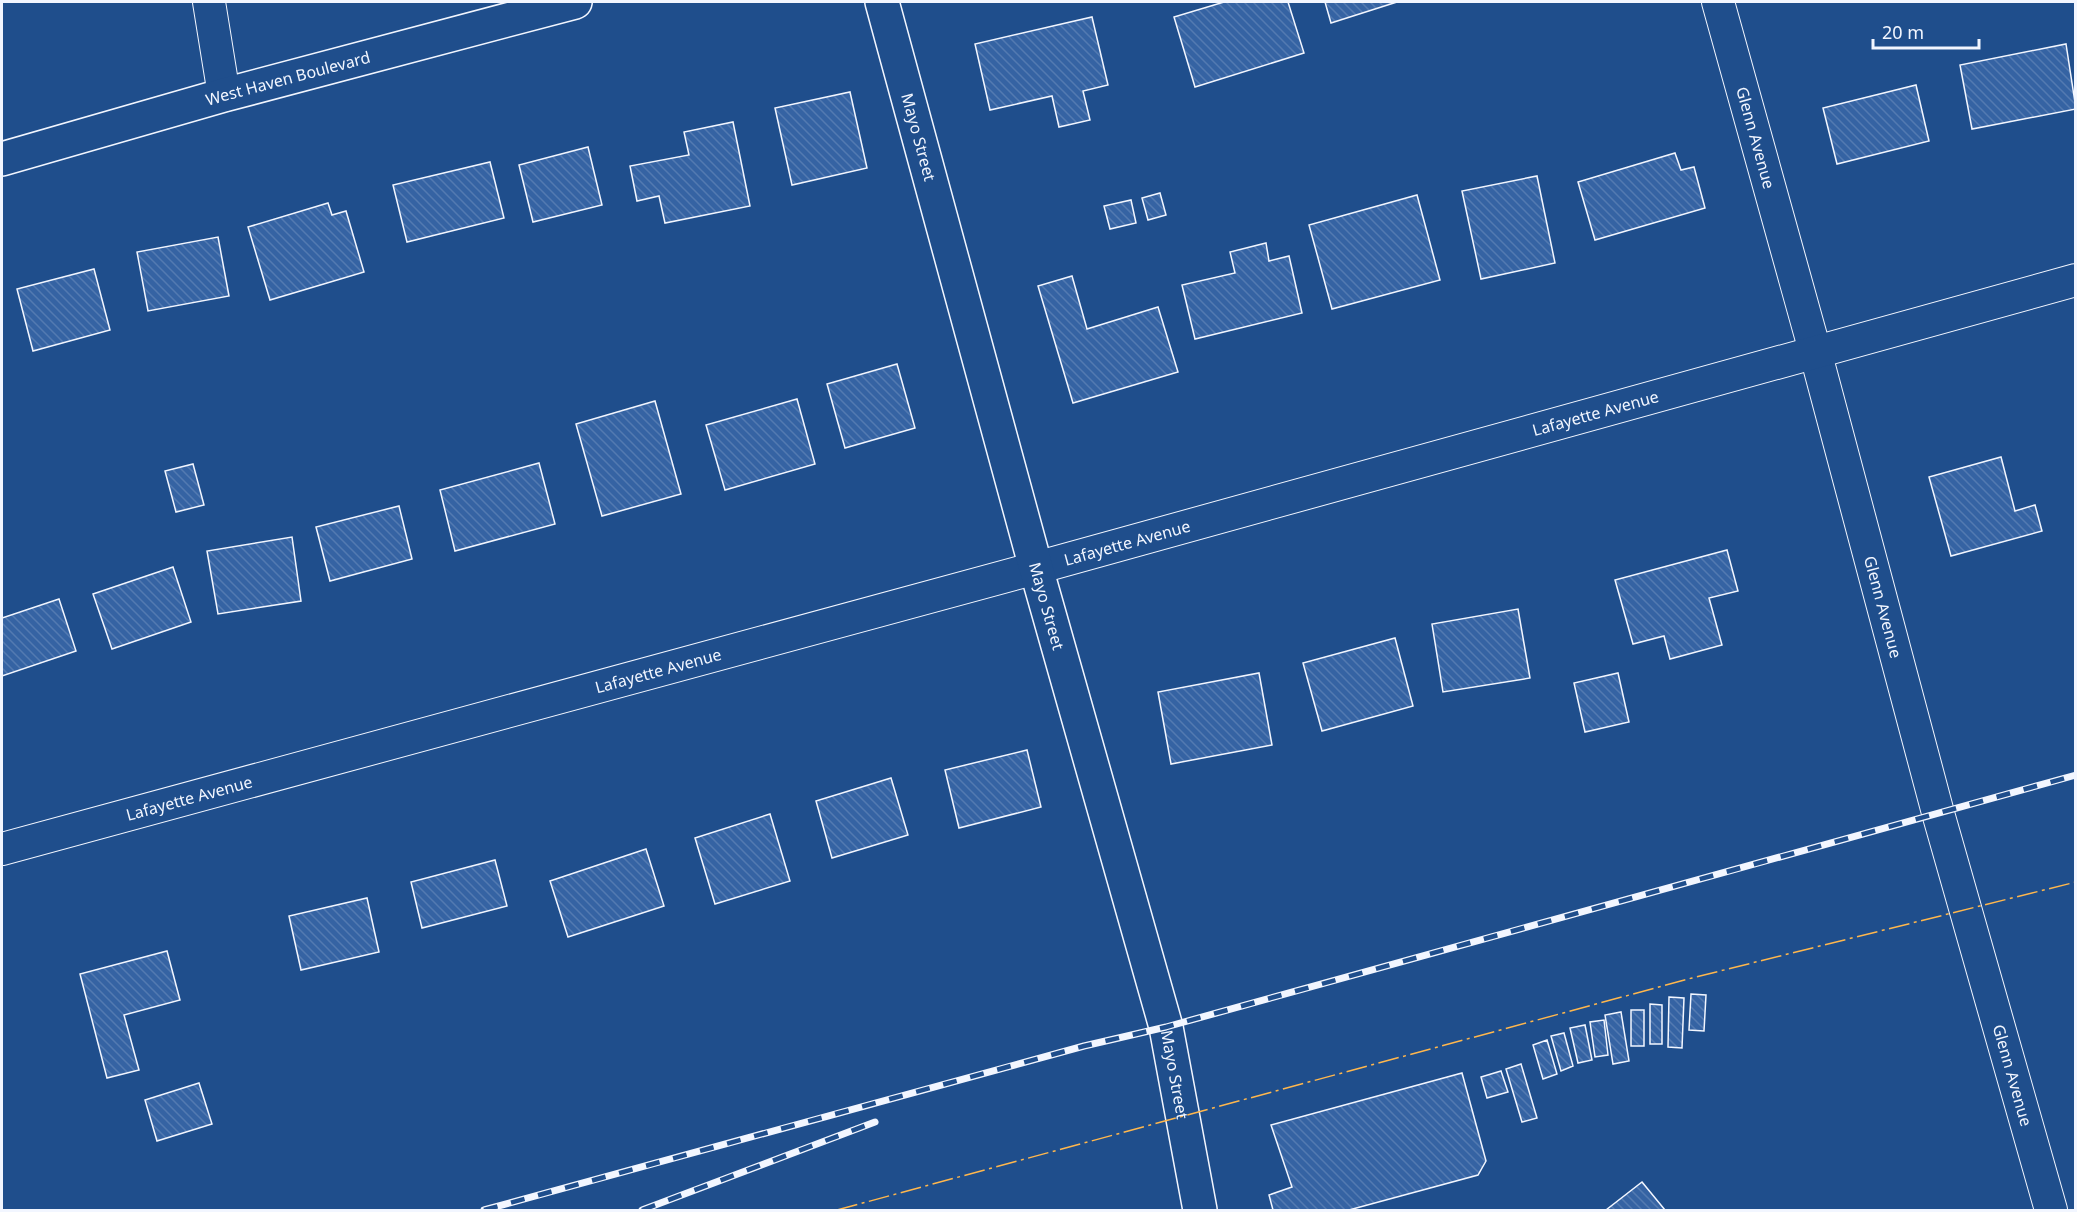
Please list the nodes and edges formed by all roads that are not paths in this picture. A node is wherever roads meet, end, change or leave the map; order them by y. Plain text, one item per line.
1 (209, 2) edge
2 (575, 2) edge
3 (882, 2) edge
4 (1718, 2) edge
5 (224, 95) junction
6 (2, 159) edge
7 (2076, 280) edge
8 (1815, 351) junction
9 (1036, 568) junction
10 (2, 849) edge
11 (1200, 1210) edge
12 (2051, 1210) edge

1 - 5 street
2 - 5 street, West Haven Boulevard
3 - 9 street, Mayo Street
4 - 8 street, Glenn Avenue
5 - 6 street, West Haven Boulevard
7 - 8 street, Lafayette Avenue
8 - 9 street, Lafayette Avenue
8 - 12 street, Glenn Avenue
9 - 10 street, Lafayette Avenue
9 - 11 street, Mayo Street

